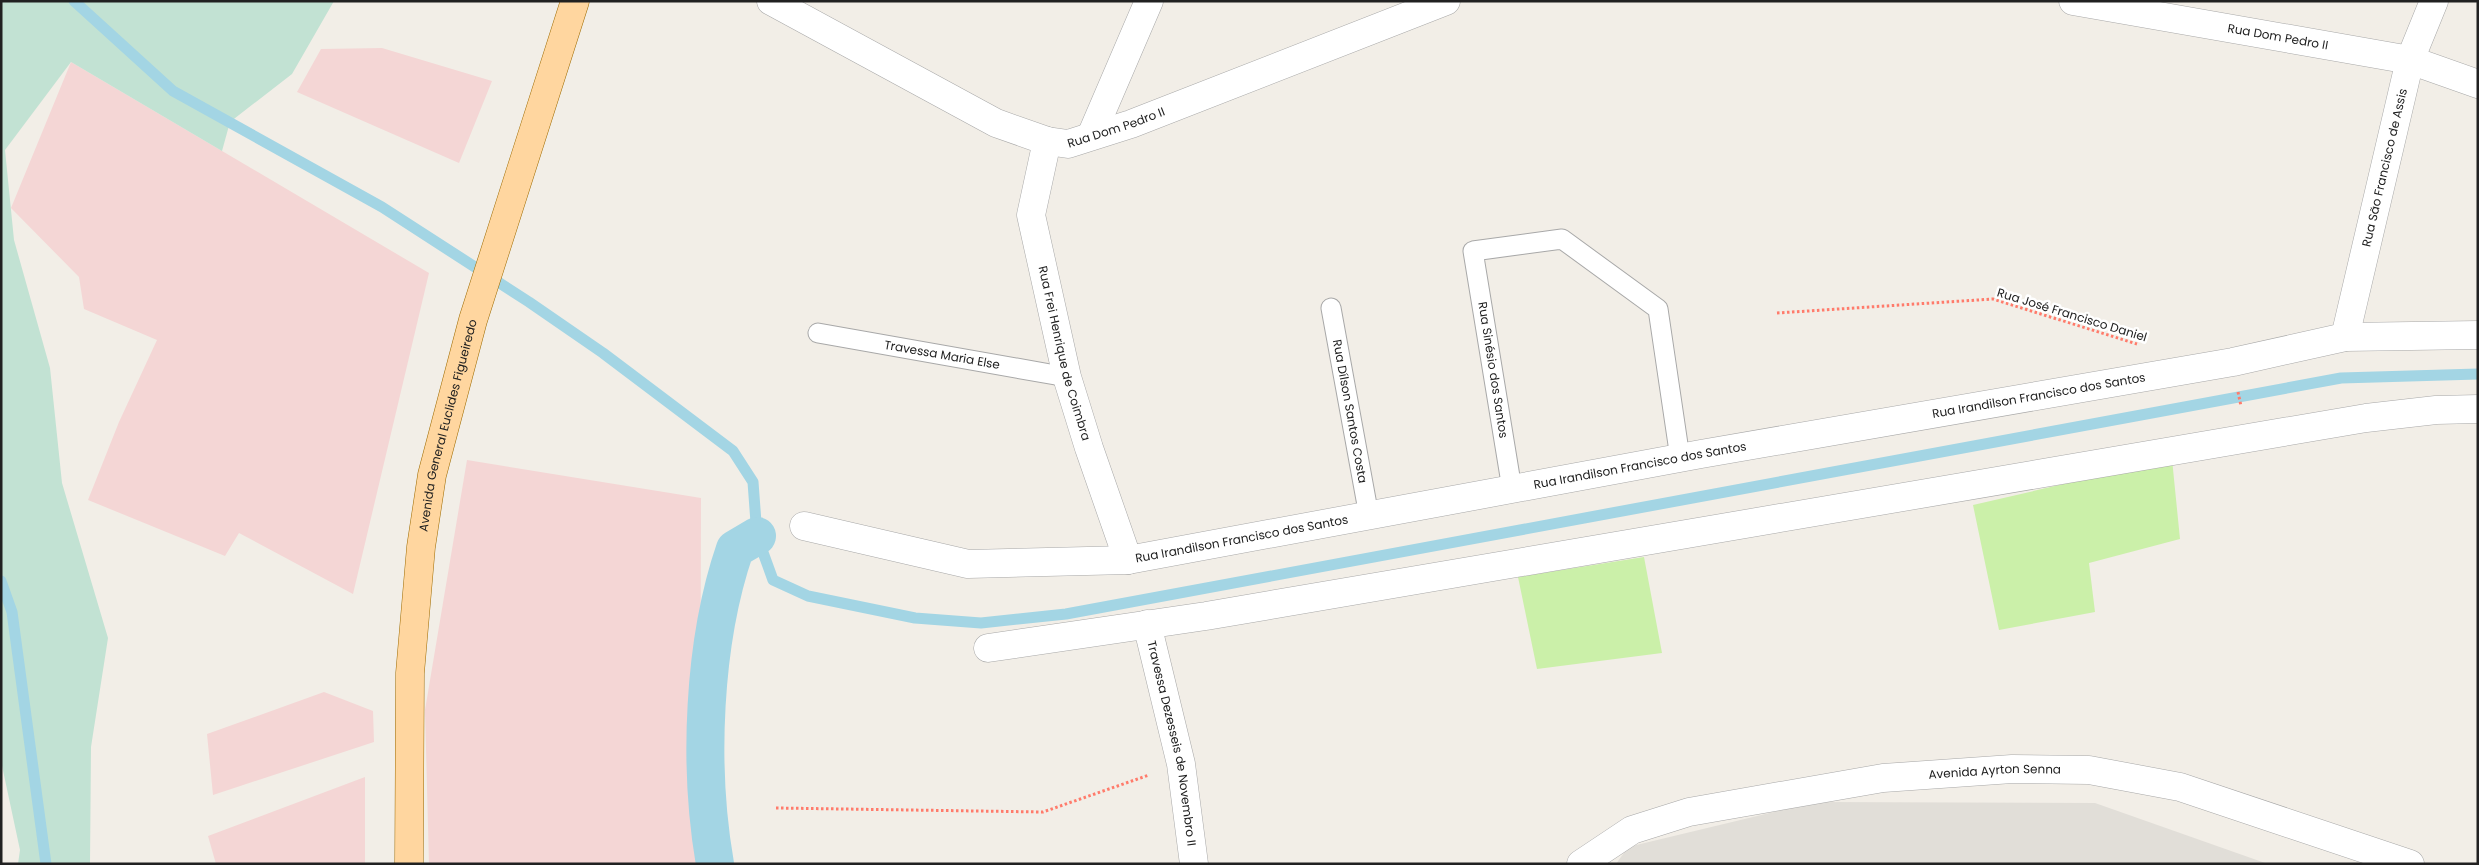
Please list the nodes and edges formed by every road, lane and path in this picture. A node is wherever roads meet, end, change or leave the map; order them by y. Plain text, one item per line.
1 (575, 1) edge
2 (771, 1) edge
3 (1149, 1) edge
4 (1446, 1) edge
5 (2073, 1) edge
6 (2434, 1) edge
7 (2410, 60) junction
8 (2478, 84) edge
9 (1091, 136) junction
10 (1048, 141) junction
11 (1331, 308) dead end
12 (1777, 312) dead end
13 (818, 333) dead end
14 (2478, 335) edge
15 (2345, 337) junction
16 (2144, 346) dead end
17 (1067, 377) junction
18 (2238, 388) dead end
19 (2478, 409) edge
20 (2242, 414) dead end
21 (1680, 458) junction
22 (1512, 489) junction
23 (1369, 516) junction
24 (804, 526) dead end
25 (1128, 560) junction
26 (1148, 624) junction
27 (988, 648) dead end
28 (1181, 764) junction
29 (776, 808) dead end
30 (409, 864) edge
31 (1194, 864) edge
32 (1581, 864) edge
33 (2410, 864) edge

1 - 30 main road, Avenida General Euclides Figueiredo
2 - 10 street, Rua Dom Pedro II
3 - 9 street
4 - 9 street, Rua Dom Pedro II
5 - 7 street, Rua Dom Pedro II
6 - 7 street, Rua São Francisco de Assis
7 - 8 street, Rua Dom Pedro II
7 - 15 street, Rua São Francisco de Assis
9 - 10 street, Rua Dom Pedro II
10 - 17 street, Rua Frei Henrique de Coimbra
11 - 23 lane, Rua Dílson Santos Costa
12 - 16 path, Rua José Francisco Daniel
13 - 17 lane, Travessa Maria Else
14 - 15 street, Rua Irandilson Francisco dos Santos
15 - 21 street, Rua Irandilson Francisco dos Santos
17 - 25 street, Rua Frei Henrique de Coimbra
18 - 20 path
19 - 26 street
21 - 22 street, Rua Irandilson Francisco dos Santos
21 - 22 lane, Rua Sinésio dos Santos
22 - 23 street, Rua Irandilson Francisco dos Santos
23 - 25 street, Rua Irandilson Francisco dos Santos
24 - 25 street, Rua Irandilson Francisco dos Santos
26 - 27 street
26 - 28 street, Travessa Dezesseis de Novembro II
28 - 29 path
28 - 31 street, Travessa Dezesseis de Novembro II
32 - 33 street, Avenida Ayrton Senna

